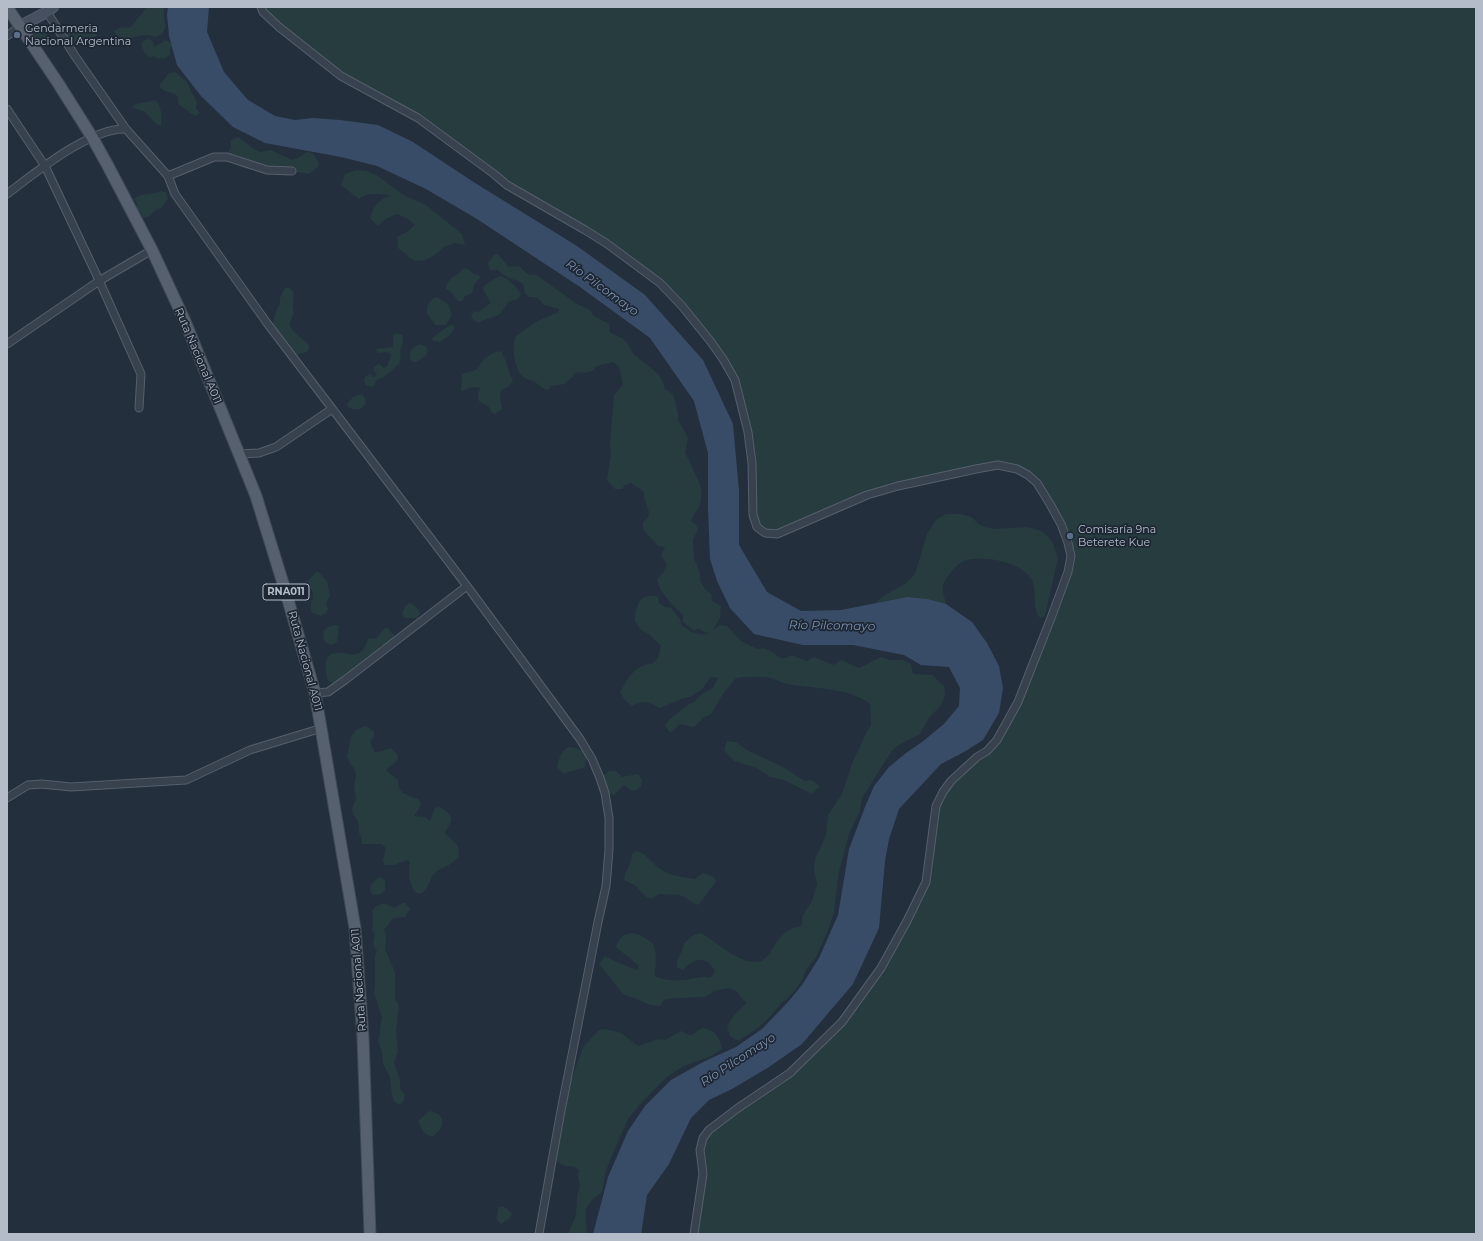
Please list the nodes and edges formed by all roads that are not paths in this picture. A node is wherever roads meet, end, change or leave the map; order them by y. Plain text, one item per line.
1 (7, 7) edge
2 (261, 7) edge
3 (50, 10) edge
4 (20, 26) junction
5 (7, 36) edge
6 (7, 109) edge
7 (126, 129) junction
8 (92, 137) junction
9 (45, 166) junction
10 (292, 171) dead end
11 (168, 176) junction
12 (7, 194) edge
13 (152, 250) junction
14 (99, 281) junction
15 (7, 344) edge
16 (139, 408) dead end
17 (332, 410) junction
18 (239, 454) junction
19 (467, 586) junction
20 (315, 693) junction
21 (322, 728) junction
22 (7, 798) edge
23 (370, 1234) edge
24 (539, 1234) edge
25 (694, 1234) edge

1 - 4 main road, Ruta Nacional A011 / RNA011
2 - 25 street
3 - 4 street
3 - 7 street
4 - 5 street
4 - 8 main road, Ruta Nacional A011 / RNA011
6 - 9 street
7 - 8 street
7 - 11 street
8 - 9 street
8 - 13 main road, Ruta Nacional A011 / RNA011
9 - 12 street
9 - 14 street
10 - 11 street
11 - 17 street
13 - 14 street
13 - 18 main road, Ruta Nacional A011 / RNA011
14 - 15 street
14 - 16 street
17 - 18 street
17 - 19 street
18 - 20 main road, Ruta Nacional A011 / RNA011
19 - 20 street
19 - 24 street
20 - 21 main road, Ruta Nacional A011 / RNA011
21 - 22 street
21 - 23 main road, Ruta Nacional A011 / RNA011

